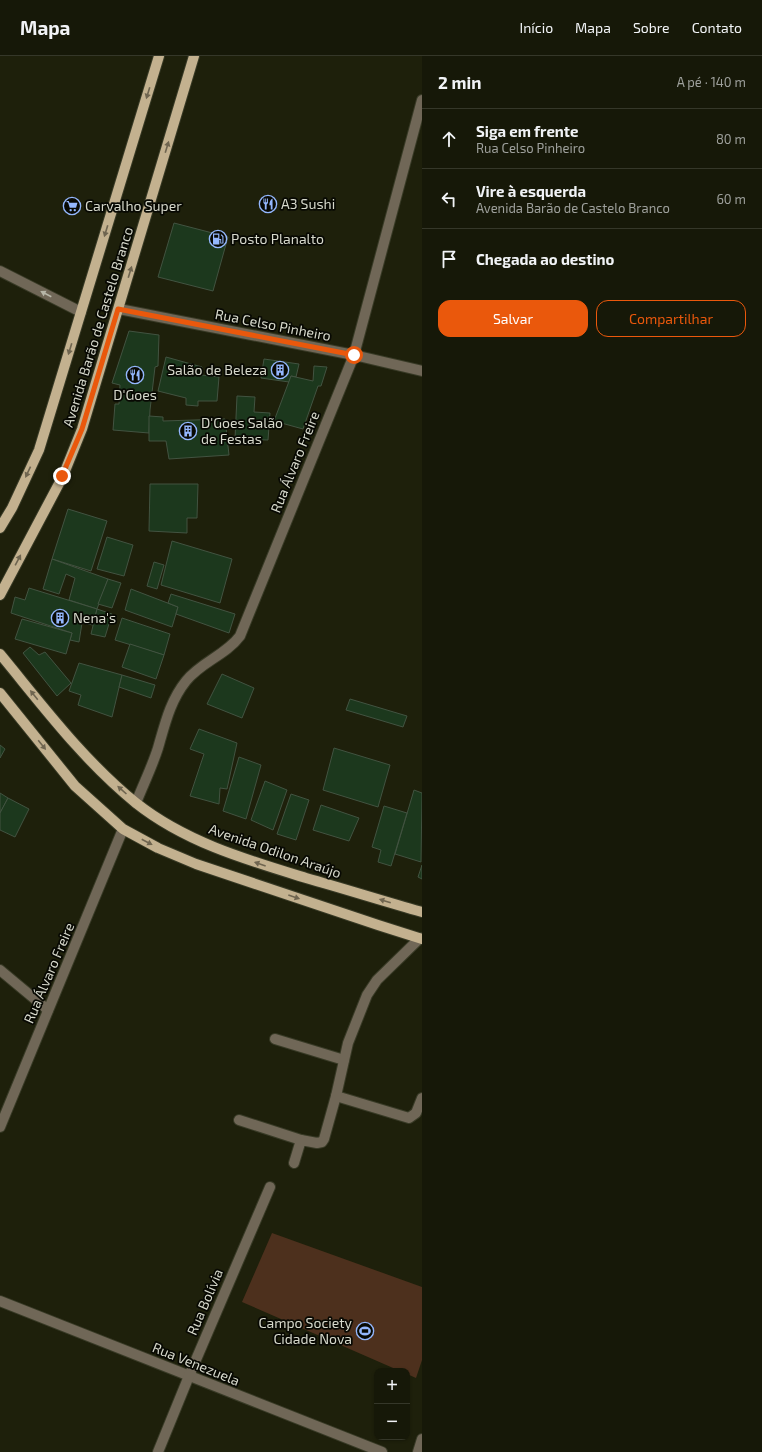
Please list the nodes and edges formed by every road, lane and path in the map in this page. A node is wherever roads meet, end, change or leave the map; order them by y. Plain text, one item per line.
1 (159, 56) edge
2 (194, 56) edge
3 (422, 100) edge
4 (0, 271) edge
5 (118, 309) junction
6 (81, 312) junction
7 (354, 355) junction
8 (422, 371) edge
9 (0, 528) edge
10 (0, 594) edge
11 (0, 654) edge
12 (0, 693) edge
13 (136, 803) junction
14 (124, 829) junction
15 (422, 912) edge
16 (421, 938) edge
17 (0, 970) edge
18 (48, 1010) junction
19 (275, 1039) dead end
20 (344, 1060) junction
21 (336, 1096) junction
22 (422, 1098) edge
23 (240, 1120) dead end
24 (0, 1127) edge
25 (301, 1140) junction
26 (294, 1163) dead end
27 (270, 1187) dead end
28 (0, 1301) edge
29 (189, 1376) junction
30 (422, 1439) edge
31 (158, 1452) edge
32 (382, 1452) edge
33 (418, 1452) edge

1 -> 6 main road, Avenida Barão de Castelo Branco
5 -> 2 main road, Avenida Barão de Castelo Branco
3 - 7 street, Rua Álvaro Freire
6 -> 4 street
5 - 7 street, Rua Celso Pinheiro
10 -> 5 main road, Avenida Barão de Castelo Branco
6 -> 9 main road, Avenida Barão de Castelo Branco
7 - 8 street, Rua Celso Pinheiro
7 - 13 street, Rua Álvaro Freire
13 -> 11 main road, Avenida Odilon Araújo
12 -> 14 main road
15 -> 13 main road, Avenida Odilon Araújo
14 -> 16 main road
14 - 18 street, Rua Álvaro Freire
16 - 20 street
17 - 18 street
18 - 24 street, Rua Álvaro Freire
19 - 20 street
20 - 21 street
21 - 22 street
21 - 25 street
23 - 25 street
25 - 26 street
27 - 29 street, Rua Bolívia
28 - 29 street, Rua Venezuela
29 - 31 street, Rua Bolívia
29 - 32 street, Rua Venezuela
30 - 33 street

